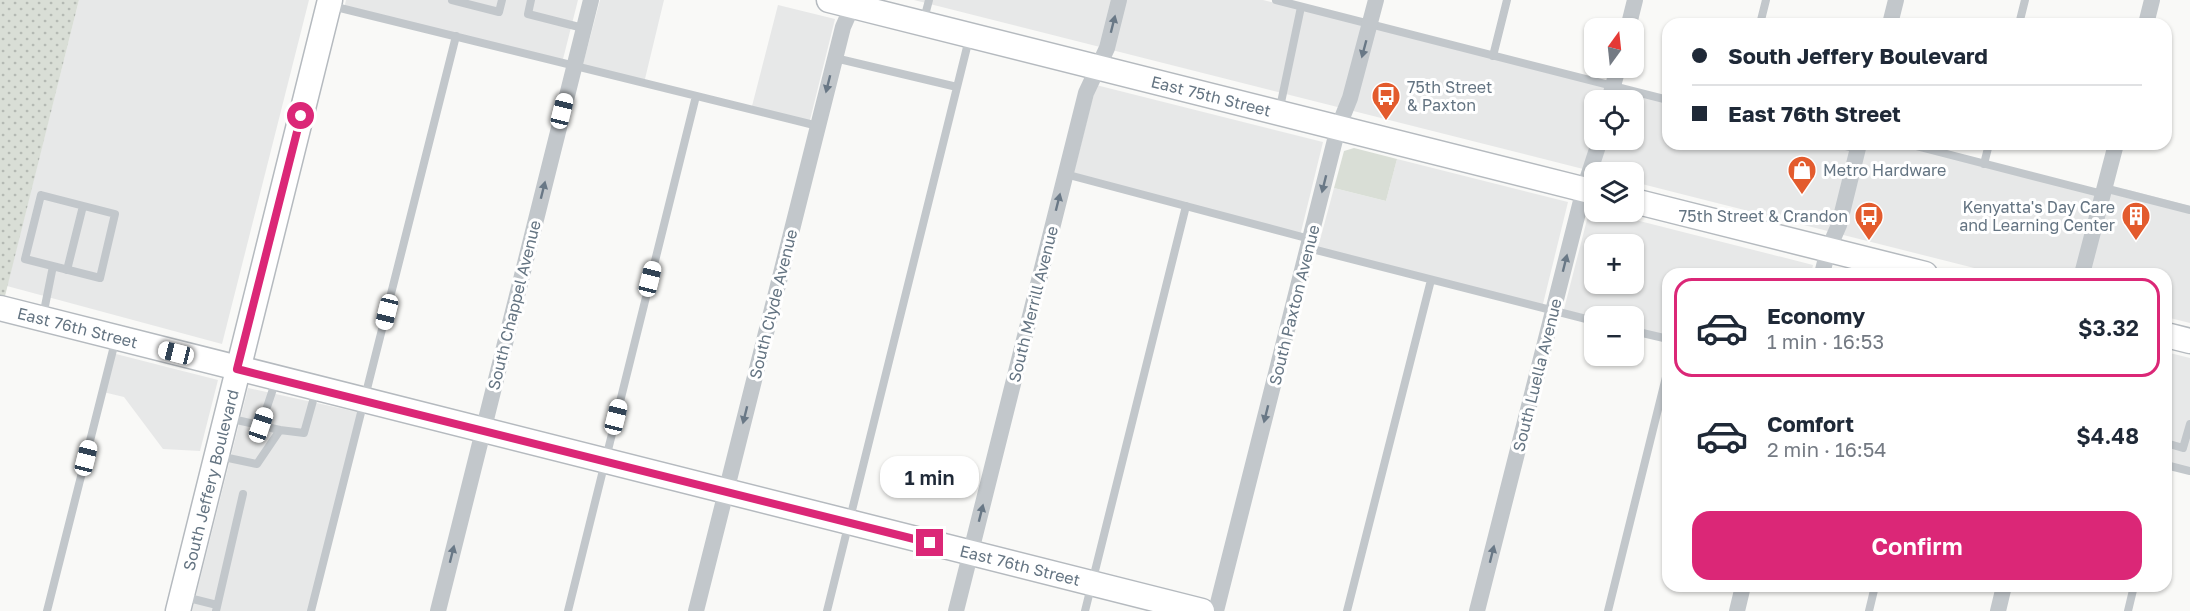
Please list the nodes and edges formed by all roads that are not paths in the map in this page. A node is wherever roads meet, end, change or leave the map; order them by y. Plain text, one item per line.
1 (452, 0) edge
2 (502, 0) edge
3 (531, 0) edge
4 (591, 0) edge
5 (829, 0) edge
6 (929, 0) edge
7 (1119, 0) edge
8 (1276, 0) edge
9 (1376, 0) edge
10 (1506, 0) edge
11 (1635, 0) edge
12 (1766, 0) edge
13 (1896, 0) edge
14 (2025, 0) edge
15 (2152, 0) edge
16 (329, 2) edge
17 (854, 3) edge
18 (1301, 7) junction
19 (1630, 18) edge
20 (1762, 18) edge
21 (1892, 18) edge
22 (2020, 18) edge
23 (2148, 18) edge
24 (923, 23) junction
25 (1370, 24) junction
26 (583, 28) junction
27 (970, 35) junction
28 (456, 36) junction
29 (1492, 56) junction
30 (835, 58) junction
31 (574, 65) junction
32 (1098, 67) junction
33 (957, 87) junction
34 (1601, 90) edge
35 (696, 96) junction
36 (1644, 97) edge
37 (1662, 99) edge
38 (1279, 112) junction
39 (818, 126) junction
40 (1338, 128) junction
41 (1858, 150) edge
42 (1931, 150) edge
43 (1988, 150) edge
44 (2114, 150) edge
45 (1984, 164) junction
46 (1065, 174) junction
47 (1584, 190) edge
48 (2104, 191) junction
49 (1644, 204) edge
50 (83, 206) junction
51 (1186, 206) junction
52 (1584, 208) edge
53 (2190, 210) edge
54 (1309, 244) junction
55 (1828, 250) junction
56 (53, 266) junction
57 (1824, 268) edge
58 (1901, 268) edge
59 (2084, 268) edge
60 (67, 270) junction
61 (1431, 280) junction
62 (0, 308) edge
63 (1553, 310) junction
64 (1584, 318) edge
65 (42, 319) junction
66 (1644, 333) edge
67 (2172, 336) edge
68 (116, 338) junction
69 (1662, 338) edge
70 (2190, 341) edge
71 (237, 369) junction
72 (277, 379) junction
73 (316, 388) junction
74 (1662, 393) edge
75 (365, 400) junction
76 (225, 418) junction
77 (2190, 424) edge
78 (261, 425) junction
79 (280, 430) junction
80 (483, 430) junction
81 (2172, 445) edge
82 (216, 455) junction
83 (605, 461) junction
84 (2172, 466) edge
85 (2190, 471) edge
86 (726, 492) junction
87 (243, 495) dead end
88 (849, 523) junction
89 (971, 553) junction
90 (1092, 583) junction
91 (1742, 592) edge
92 (1874, 592) edge
93 (2003, 592) edge
94 (2133, 592) edge
95 (180, 604) edge
96 (217, 608) edge
97 (47, 611) edge
98 (311, 611) edge
99 (438, 611) edge
100 (568, 611) edge
101 (696, 611) edge
102 (827, 611) edge
103 (956, 611) edge
104 (1085, 611) edge
105 (1202, 611) edge
106 (1216, 611) edge
107 (1347, 611) edge
108 (1477, 611) edge
109 (1608, 611) edge
110 (1737, 611) edge
111 (1869, 611) edge
112 (1998, 611) edge
113 (2128, 611) edge

1 - 2 lane
3 - 26 lane
4 - 26 street, South Chappel Avenue
5 - 17 street, East 75th Street
6 - 24 lane
32 -> 7 street, South Merrill Avenue
8 - 18 lane
9 - 25 street, South Paxton Avenue
10 - 29 lane
11 - 19 street
12 - 20 lane
13 - 21 street
14 - 22 lane
15 - 23 street
16 - 28 lane
16 - 71 street, South Jeffery Boulevard
17 - 24 street, East 75th Street
17 - 30 street, South Clyde Avenue
18 - 25 lane
18 - 38 lane
24 - 27 street, East 75th Street
25 - 29 lane
25 -> 40 street, South Paxton Avenue
26 - 31 street, South Chappel Avenue
27 - 32 street, East 75th Street
27 - 33 lane
28 - 31 lane
28 - 75 lane
29 - 34 lane
30 - 33 lane
30 -> 39 street, South Clyde Avenue
31 - 35 lane
80 -> 31 street, South Chappel Avenue
32 - 38 street, East 75th Street
32 - 46 street, South Merrill Avenue
33 - 88 lane
35 - 39 lane
35 - 83 lane
36 - 37 lane
38 - 40 street, East 75th Street
39 -> 86 street, South Clyde Avenue
40 - 47 street, East 75th Street
40 -> 54 street, South Paxton Avenue
41 - 55 street
42 - 45 lane
43 - 45 lane
44 - 48 street
45 - 48 lane
46 - 51 lane
89 -> 46 street, South Merrill Avenue
48 - 53 lane
48 - 59 street
49 - 55 street
50 - 56 lane
50 - 60 lane
50 - 60 lane
51 - 54 lane
51 - 90 lane
63 -> 52 street, South Luella Avenue
54 - 61 lane
54 -> 106 street, South Paxton Avenue
55 - 57 street
55 - 58 street
56 - 60 lane
56 - 65 lane
61 - 63 lane
61 - 107 lane
62 - 65 street, East 76th Street
63 - 64 lane
108 -> 63 street, South Luella Avenue
65 - 68 street, East 76th Street
66 - 69 lane
67 - 70 street
68 - 71 street, East 76th Street
68 - 97 lane
71 - 72 street, East 76th Street
71 - 76 street, South Jeffery Boulevard
72 - 73 street, East 76th Street
72 - 78 lane
73 - 75 street, East 76th Street
73 - 79 lane
74 - 109 lane
75 - 80 street, East 76th Street
75 - 98 lane
76 - 78 lane
76 - 82 street, South Jeffery Boulevard
77 - 81 lane
78 - 79 lane
79 - 82 lane
80 - 83 street, East 76th Street
99 -> 80 street, South Chappel Avenue
82 - 95 street, South Jeffery Boulevard
83 - 86 street, East 76th Street
83 - 100 lane
84 - 85 lane
86 - 88 street, East 76th Street
86 - 101 street, South Clyde Avenue
87 - 96 lane
88 - 89 street, East 76th Street
88 - 102 lane
89 - 90 street, East 76th Street
89 - 103 street, South Merrill Avenue
90 - 104 lane
90 - 105 street, East 76th Street
91 - 110 street
92 - 111 lane
93 - 112 street
94 - 113 lane
95 - 96 lane

